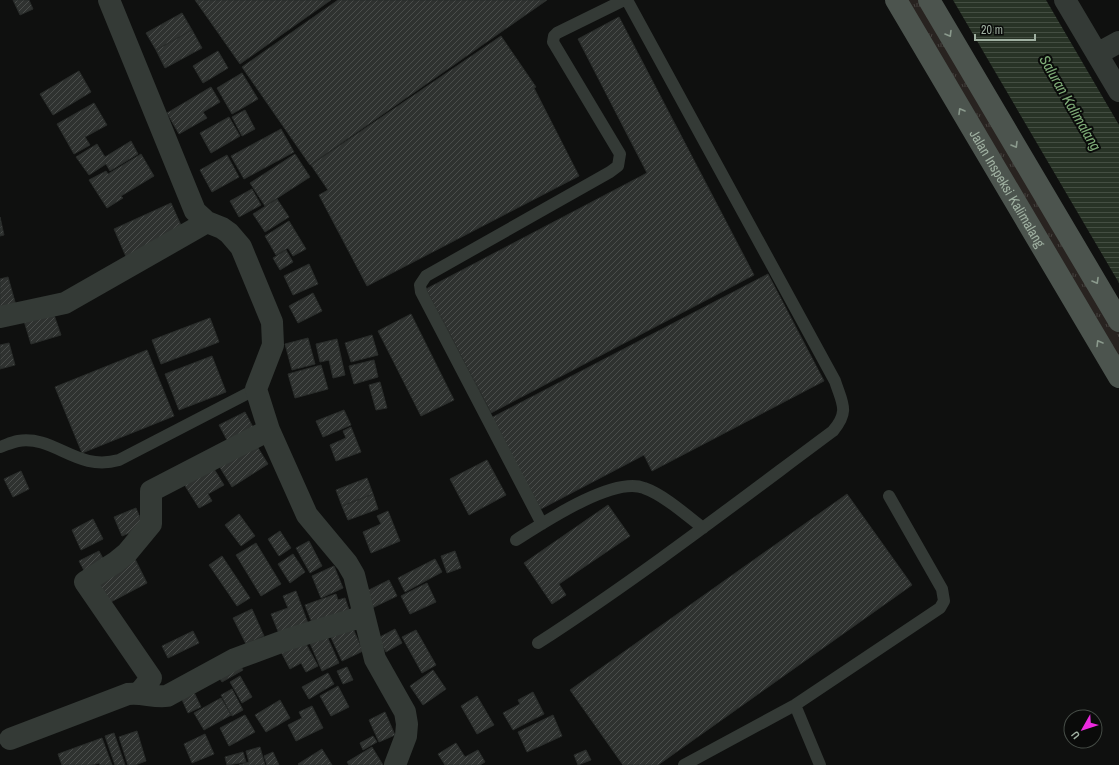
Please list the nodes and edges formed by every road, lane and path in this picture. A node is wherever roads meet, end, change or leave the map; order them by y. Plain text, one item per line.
1 (109, 0) edge
2 (626, 0) edge
3 (896, 0) edge
4 (929, 0) edge
5 (1064, 0) edge
6 (1119, 42) edge
7 (1097, 54) junction
8 (1119, 91) edge
9 (207, 222) junction
10 (1084, 262) junction
11 (1057, 273) junction
12 (0, 317) edge
13 (1119, 321) edge
14 (1119, 377) edge
15 (256, 389) junction
16 (269, 430) junction
17 (0, 447) edge
18 (889, 496) dead end
19 (542, 524) junction
20 (703, 528) junction
21 (516, 540) dead end
22 (364, 616) junction
23 (538, 643) dead end
24 (140, 692) junction
25 (795, 705) junction
26 (10, 739) dead end
27 (395, 765) edge
28 (684, 765) edge
29 (820, 765) edge

1 - 9 street
2 - 19 lane
2 - 20 lane
11 -> 3 main road, Jalan Inspeksi Kalimalang
4 -> 10 main road, Jalan Inspeksi Kalimalang
5 - 7 street
6 - 7 street
7 - 8 street
9 - 12 street
9 - 15 street
10 - 11 main road
10 -> 13 main road, Jalan Inspeksi Kalimalang
14 -> 11 main road, Jalan Inspeksi Kalimalang
15 - 16 street
15 - 17 lane
16 - 22 street
16 - 24 street
18 - 25 lane
19 - 20 lane
19 - 21 lane
20 - 23 lane
22 - 24 street
22 - 27 street
24 - 26 street
25 - 28 lane
25 - 29 lane

